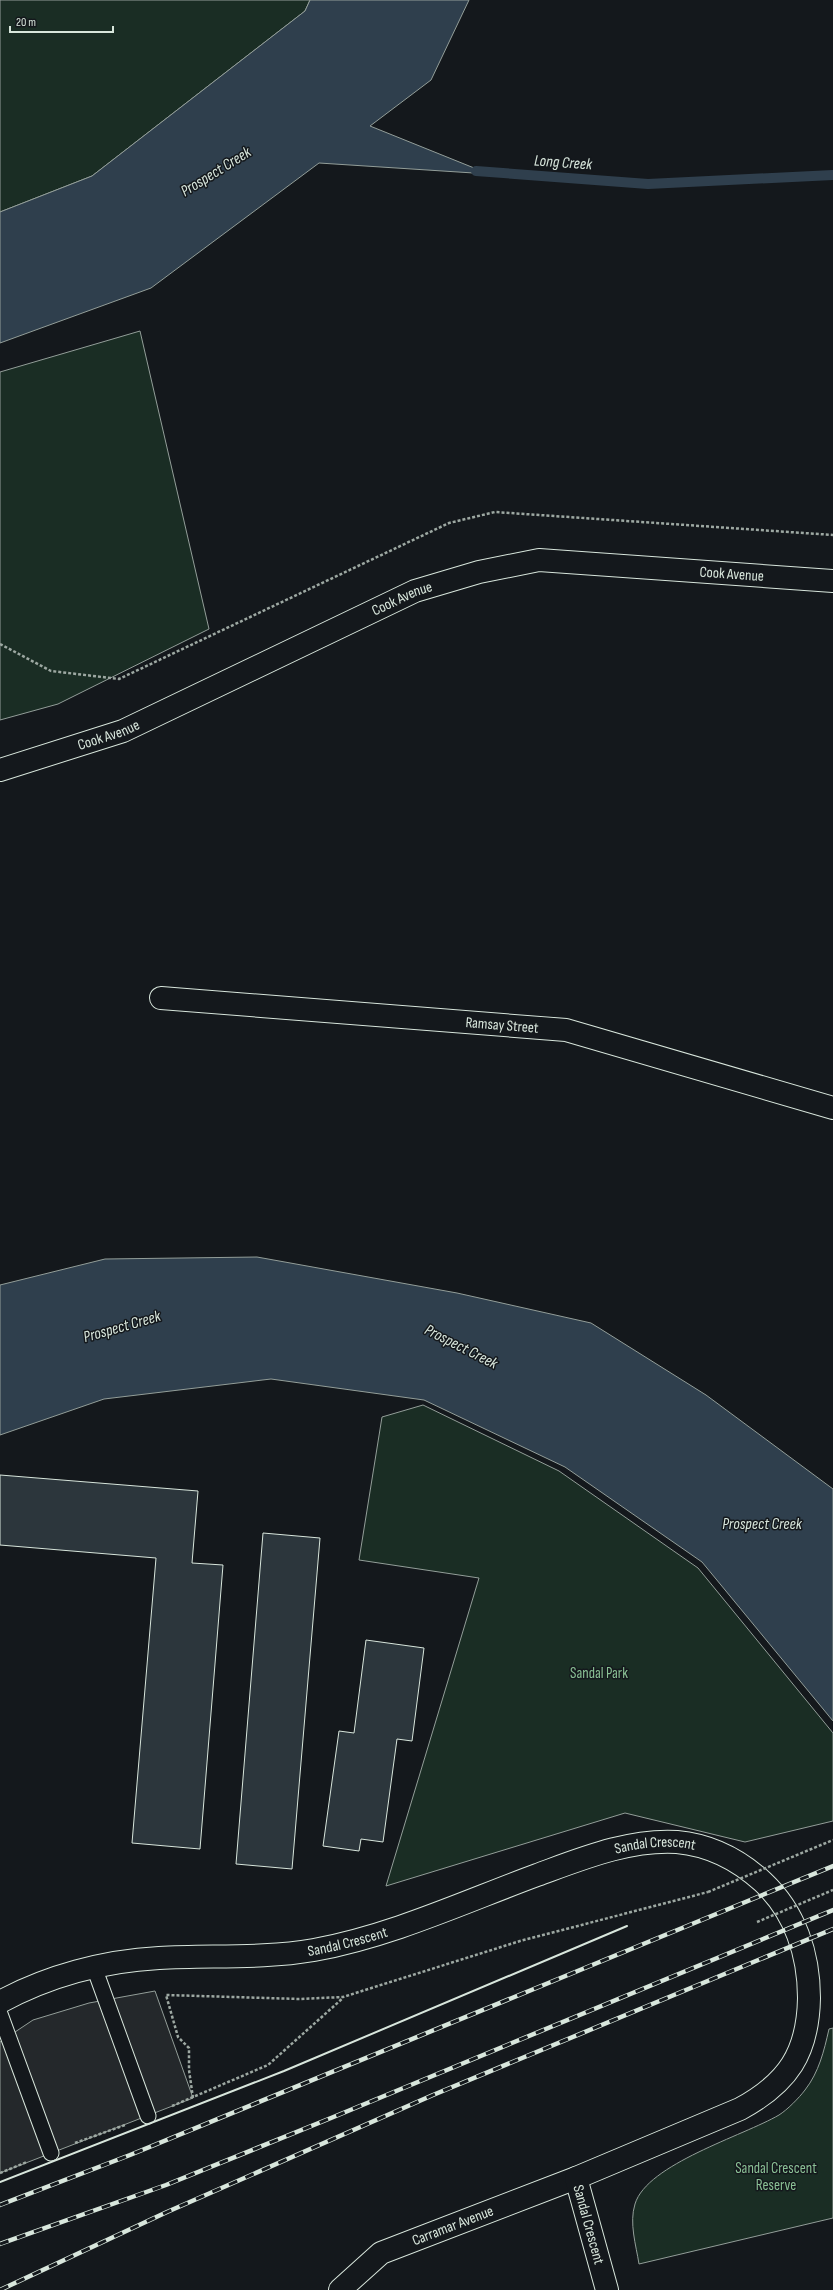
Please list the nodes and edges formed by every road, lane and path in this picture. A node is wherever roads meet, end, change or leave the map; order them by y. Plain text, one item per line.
1 (833, 581) edge
2 (0, 770) edge
3 (161, 998) dead end
4 (833, 1108) edge
5 (833, 1840) edge
6 (833, 1890) edge
7 (757, 1922) dead end
8 (94, 1967) junction
9 (343, 1997) junction
10 (0, 2002) edge
11 (0, 2014) edge
12 (193, 2098) junction
13 (148, 2116) junction
14 (51, 2152) junction
15 (0, 2173) edge
16 (576, 2178) junction
17 (340, 2290) edge
18 (607, 2290) edge

1 - 2 street, Cook Avenue
3 - 4 street, Ramsay Street
5 - 9 path, bridge
6 - 7 path, bridge
8 - 10 street, Sandal Crescent
8 - 13 lane
8 - 16 street, Sandal Crescent
9 - 12 path
9 - 12 path
11 - 14 lane
12 - 13 path
13 - 14 path
14 - 15 path
16 - 17 street, Carramar Avenue
16 - 18 street, Sandal Crescent

